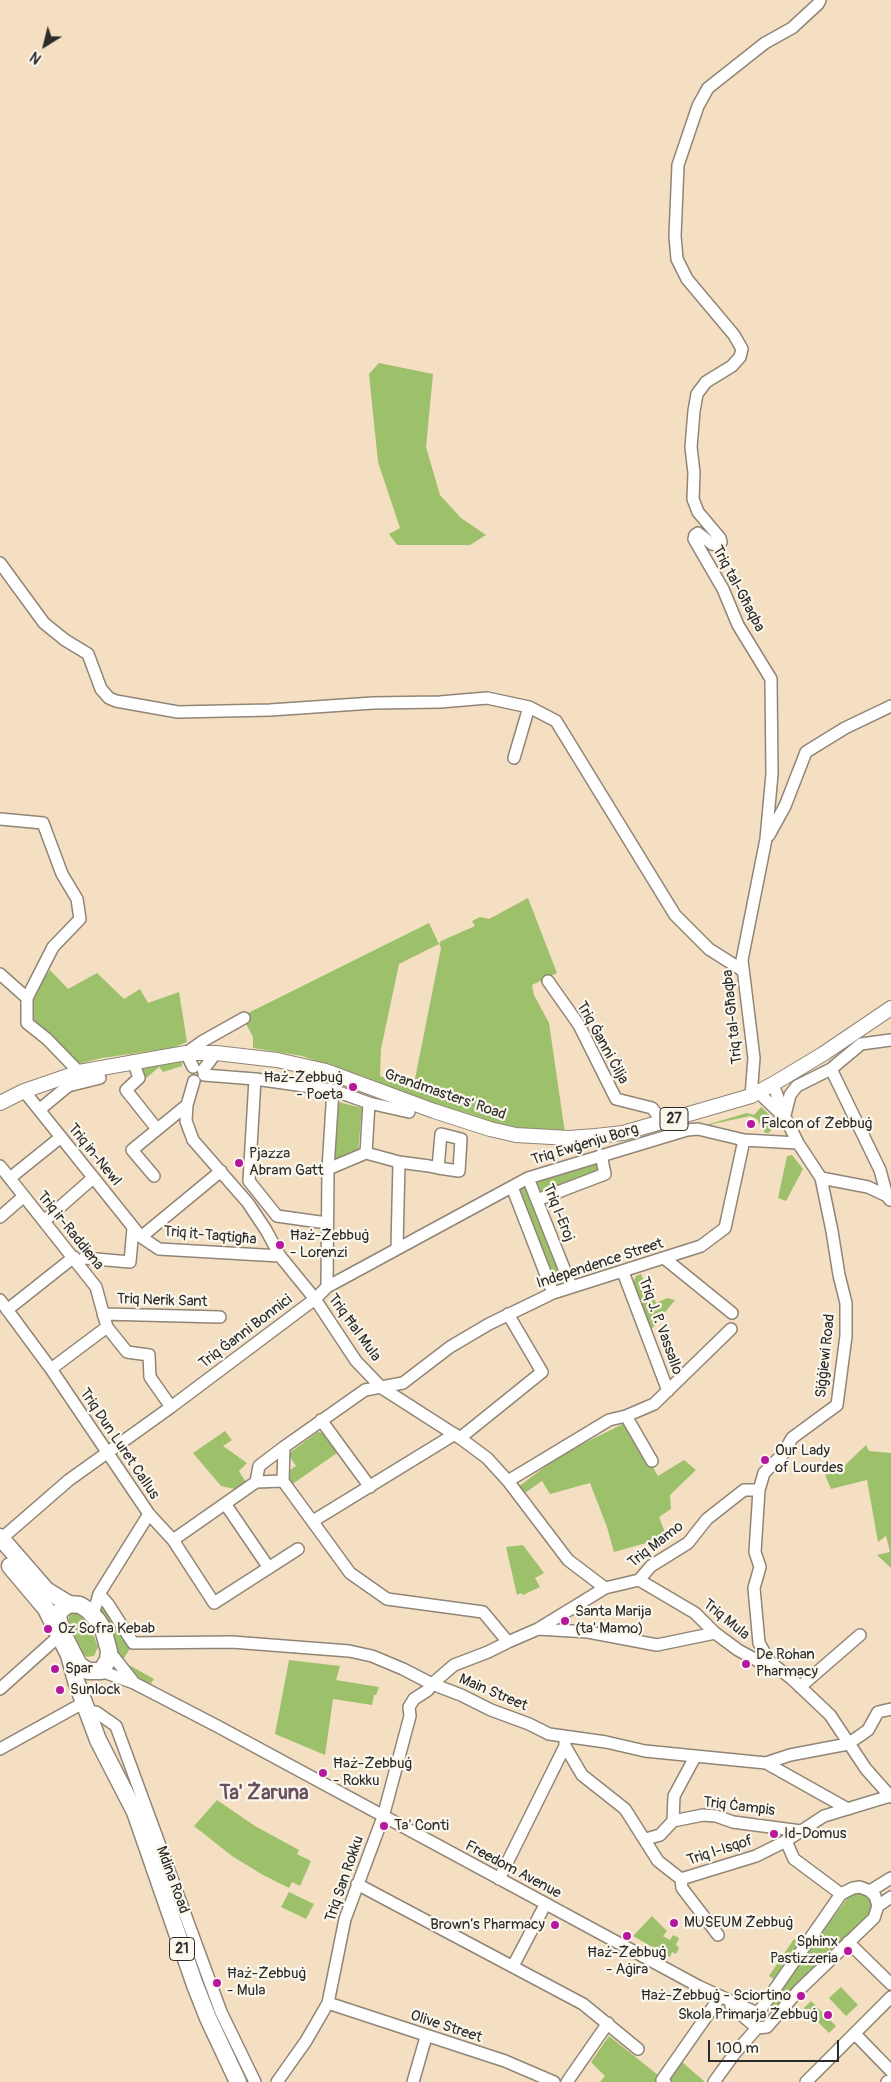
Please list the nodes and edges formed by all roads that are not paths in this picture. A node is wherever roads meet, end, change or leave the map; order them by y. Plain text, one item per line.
1 (820, 0) edge
2 (0, 562) edge
3 (891, 706) edge
4 (530, 707) junction
5 (514, 758) dead end
6 (0, 820) edge
7 (766, 839) junction
8 (742, 965) junction
9 (0, 974) edge
10 (548, 981) dead end
11 (27, 998) junction
12 (891, 1008) edge
13 (244, 1018) dead end
14 (891, 1040) edge
15 (186, 1053) junction
16 (216, 1053) junction
17 (133, 1061) junction
18 (831, 1069) junction
19 (79, 1072) junction
20 (198, 1074) junction
21 (100, 1078) dead end
22 (255, 1078) junction
23 (773, 1084) junction
24 (333, 1090) junction
25 (24, 1091) junction
26 (754, 1094) junction
27 (0, 1103) edge
28 (369, 1103) junction
29 (187, 1105) junction
30 (39, 1110) junction
31 (409, 1112) dead end
32 (785, 1117) junction
33 (663, 1122) junction
34 (157, 1129) junction
35 (61, 1137) junction
36 (744, 1140) junction
37 (798, 1143) junction
38 (366, 1153) junction
39 (600, 1155) junction
40 (399, 1162) junction
41 (0, 1166) edge
42 (434, 1167) dead end
43 (328, 1169) junction
44 (221, 1171) junction
45 (154, 1176) dead end
46 (10, 1178) junction
47 (93, 1178) junction
48 (528, 1178) junction
49 (821, 1178) junction
50 (512, 1186) junction
51 (23, 1197) junction
52 (889, 1199) edge
53 (537, 1200) junction
54 (0, 1217) edge
55 (44, 1221) junction
56 (327, 1223) junction
57 (133, 1228) junction
58 (141, 1238) junction
59 (396, 1248) junction
60 (280, 1256) junction
61 (79, 1258) junction
62 (664, 1258) junction
63 (623, 1272) junction
64 (571, 1286) junction
65 (327, 1287) junction
66 (553, 1293) junction
67 (315, 1299) junction
68 (0, 1300) edge
69 (7, 1310) junction
70 (732, 1313) dead end
71 (104, 1314) junction
72 (508, 1314) junction
73 (220, 1317) dead end
74 (107, 1326) junction
75 (731, 1329) dead end
76 (50, 1369) junction
77 (382, 1388) junction
78 (668, 1391) junction
79 (171, 1407) junction
80 (626, 1416) junction
81 (321, 1420) junction
82 (458, 1436) junction
83 (284, 1447) junction
84 (107, 1452) junction
85 (652, 1461) dead end
86 (283, 1481) junction
87 (508, 1481) junction
88 (256, 1482) junction
89 (370, 1487) junction
90 (758, 1490) junction
91 (226, 1505) junction
92 (149, 1514) junction
93 (312, 1521) junction
94 (173, 1540) junction
95 (0, 1543) edge
96 (298, 1549) dead end
97 (269, 1568) junction
98 (639, 1580) junction
99 (604, 1588) junction
100 (99, 1594) junction
101 (72, 1603) junction
102 (93, 1615) junction
103 (59, 1630) junction
104 (538, 1630) junction
105 (715, 1634) junction
106 (860, 1635) dead end
107 (508, 1642) junction
108 (109, 1651) junction
109 (770, 1662) junction
110 (91, 1669) junction
111 (134, 1683) junction
112 (432, 1684) junction
113 (800, 1687) junction
114 (0, 1689) edge
115 (90, 1708) junction
116 (891, 1709) edge
117 (565, 1742) junction
118 (848, 1744) junction
119 (0, 1749) edge
120 (695, 1757) junction
121 (766, 1763) junction
122 (891, 1796) edge
123 (848, 1809) junction
124 (383, 1817) junction
125 (673, 1821) junction
126 (800, 1831) junction
127 (646, 1839) junction
128 (786, 1841) junction
129 (891, 1878) edge
130 (681, 1879) junction
131 (499, 1880) junction
132 (357, 1884) junction
133 (870, 1891) junction
134 (841, 1894) junction
135 (891, 1897) edge
136 (546, 1905) junction
137 (878, 1906) junction
138 (718, 1935) dead end
139 (848, 1942) junction
140 (513, 1966) junction
141 (891, 1984) edge
142 (891, 1997) edge
143 (720, 1998) junction
144 (328, 2003) junction
145 (756, 2018) junction
146 (770, 2022) junction
147 (608, 2023) junction
148 (855, 2034) junction
149 (426, 2036) junction
150 (638, 2049) dead end
151 (891, 2071) edge
152 (891, 2080) edge
153 (664, 2081) edge
154 (238, 2082) edge
155 (255, 2082) edge
156 (276, 2082) edge
157 (414, 2082) edge
158 (554, 2082) edge
159 (567, 2082) edge
160 (714, 2082) edge
161 (806, 2082) edge
162 (887, 2082) edge

1 - 7 street, Triq tal-Għaqba
2 - 4 street
3 - 7 street
4 - 5 street
4 - 8 street
6 - 11 street
7 - 8 street, Triq tal-Għaqba
8 - 26 street, Triq tal-Għaqba
9 - 11 street
10 - 33 street, Triq Ġanni Ċilja
11 - 19 street
12 - 23 main road, Grandmasters' Road / 27
13 - 15 street
14 - 18 street
15 - 16 main road, Grandmasters' Road / 27
15 - 17 main road, Grandmasters' Road / 27
15 - 20 street
16 - 20 street, Triq Ħal Mula
16 - 33 main road, Grandmasters' Road / 27
17 - 19 main road, Grandmasters' Road / 27
17 - 34 street
18 - 32 street
18 - 52 street
19 - 25 main road, Grandmasters' Road / 27
20 - 22 street
20 - 29 street, Triq Ħal Mula
21 - 30 street
22 - 24 street
22 - 56 street
23 - 26 main road, Grandmasters' Road / 27
23 - 32 street, Siġġiewi Road
24 - 28 street
24 - 43 street
25 - 27 main road, Grandmasters' Road / 27
25 - 30 street, Triq in-Newl
26 - 32 street, Siġġiewi Road
26 - 33 main road, Grandmasters' Road / 27
28 - 31 street
28 - 38 street
29 - 34 street
29 - 44 street, Triq Ħal Mula
30 - 35 street, Triq in-Newl
32 - 37 street, Siġġiewi Road
34 - 45 street
35 - 46 street
35 - 47 street, Triq in-Newl
36 - 37 street, Triq Ewġenju Borg
36 - 39 street, Triq Ewġenju Borg
36 - 62 street, Independence Street
37 - 49 street, Siġġiewi Road
38 - 40 street
38 - 43 street
39 - 48 street, Triq Ewġenju Borg
39 - 53 street
40 - 42 street
40 - 59 street
41 - 46 street, Triq ir-Raddiena
43 - 56 street
44 - 58 street
44 - 60 street, Triq Ħal Mula
46 - 51 street, Triq ir-Raddiena
47 - 55 street
47 - 57 street, Triq in-Newl
48 - 50 street, Triq Ġanni Bonnici
48 - 53 street, Triq l-Eroj
49 - 52 street
49 - 90 street, Siġġiewi Road
50 - 59 street, Triq Ġanni Bonnici
50 - 66 street
51 - 54 street
51 - 55 street, Triq ir-Raddiena
53 - 64 street, Triq l-Eroj
55 - 61 street, Triq ir-Raddiena
56 - 65 street
57 - 58 street, Triq in-Newl
57 - 61 street
58 - 60 street, Triq it-Taqtigħa
59 - 65 street, Triq Ġanni Bonnici
60 - 67 street, Triq Ħal Mula
61 - 69 street
61 - 71 street, Triq ir-Raddiena
62 - 63 street, Independence Street
62 - 70 street
63 - 64 street, Independence Street
63 - 78 street, Triq J. P. Vassallo
64 - 66 street, Independence Street
65 - 67 street, Triq Ġanni Bonnici
66 - 72 street, Independence Street
67 - 77 street, Triq Ħal Mula
67 - 79 street, Triq Ġanni Bonnici
68 - 69 street, Triq Dun Luret Callus
69 - 76 street, Triq Dun Luret Callus
71 - 73 street, Triq Nerik Sant
71 - 74 street, Triq ir-Raddiena
72 - 77 street, Independence Street
72 - 82 street
74 - 76 street, Triq Nerik Sant
74 - 79 street, Triq ir-Raddiena
75 - 78 street
76 - 84 street, Triq Dun Luret Callus
77 - 81 street, Independence Street
77 - 82 street, Triq Ħal Mula
78 - 80 street
79 - 84 street, Triq Ġanni Bonnici
80 - 85 street
80 - 87 street
81 - 83 street, Independence Street
81 - 89 street
82 - 87 street, Triq Ħal Mula
82 - 89 street
83 - 86 street
83 - 88 street, Independence Street
84 - 92 street, Triq Dun Luret Callus
84 - 95 street, Triq Ġanni Bonnici
86 - 88 street
86 - 93 street
87 - 99 street, Triq Ħal Mula
88 - 91 street
89 - 93 street
90 - 98 street, Triq Mamo
90 - 109 street, Siġġiewi Road
91 - 94 street
91 - 97 street
92 - 94 street, Triq Dun Luret Callus
92 - 100 street
93 - 107 street
94 - 97 street, Triq Dun Luret Callus
95 - 101 highway
95 - 103 highway, Mdina Road
96 - 97 street
98 - 99 street, Triq Mamo
98 - 105 street, Triq Mula
99 - 104 street, Triq Mamo
100 - 101 street
100 - 102 street
100 - 112 street, Main Street
101 - 102 highway
101 - 103 highway
102 - 108 highway
103 - 110 highway, Mdina Road
103 - 114 street
103 - 115 highway, Mdina Road
104 - 105 street, Triq Mamo
104 - 107 street, Triq Mamo
105 - 109 street, Triq Mula
106 - 113 street
107 - 112 street, Triq Mamo
108 - 110 highway, Mdina Road
108 - 111 street, Freedom Avenue
109 - 113 street
110 - 111 street, Freedom Avenue
110 - 115 highway, Mdina Road / 21
111 - 124 street, Freedom Avenue
112 - 117 street, Main Street
112 - 124 street, Triq San Rokku
113 - 118 street
115 - 119 street
115 - 154 highway, Mdina Road / 21
115 - 155 street, Mdina Road
116 - 118 street
117 - 120 street, Main Street
117 - 127 street
117 - 131 street
118 - 121 street
118 - 122 street
120 - 121 street, Main Street
120 - 125 street
121 - 123 street, Main Street
122 - 123 street
123 - 126 street, Triq l-Isqof
124 - 131 street, Freedom Avenue
124 - 132 street, Triq San Rokku
125 - 126 street, Triq Ċampis
125 - 127 street, Triq Ċampis
126 - 128 street, Triq l-Isqof
127 - 130 street
128 - 130 street, Triq l-Isqof
128 - 134 street
129 - 133 street
130 - 138 street
131 - 136 street, Freedom Avenue
132 - 140 street
132 - 144 street, Triq San Rokku
133 - 134 street
133 - 137 street
134 - 145 street
135 - 137 street
136 - 140 street
136 - 143 street, Freedom Avenue
137 - 139 street
139 - 141 street
139 - 146 street
140 - 147 street
142 - 148 street
143 - 145 street, Freedom Avenue
143 - 153 street
144 - 149 street, Olive Street
144 - 156 street, Triq San Rokku
145 - 146 street
145 - 146 street
145 - 160 street
147 - 150 street
147 - 159 street
148 - 151 street
148 - 161 street
149 - 157 street
149 - 158 street, Olive Street
152 - 162 street

